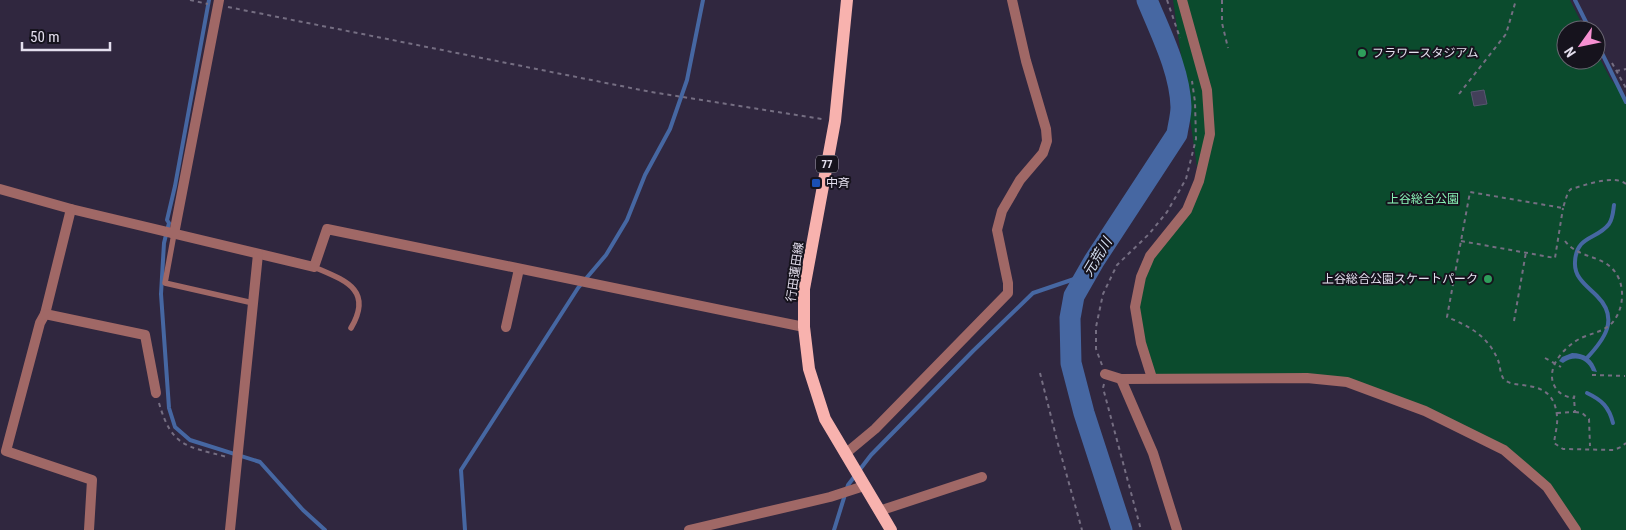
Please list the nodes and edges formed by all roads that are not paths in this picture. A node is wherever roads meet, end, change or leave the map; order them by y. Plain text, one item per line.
1 (847, 0) edge
2 (1012, 0) edge
3 (1182, 0) edge
4 (218, 3) edge
5 (0, 189) edge
6 (71, 209) junction
7 (173, 234) junction
8 (258, 254) junction
9 (314, 267) junction
10 (519, 269) junction
11 (253, 303) junction
12 (45, 314) junction
13 (506, 327) dead end
14 (804, 327) junction
15 (351, 328) dead end
16 (1105, 374) road end
17 (1152, 378) junction
18 (1121, 379) junction
19 (156, 393) road end
20 (3, 451) edge
21 (845, 454) junction
22 (982, 477) dead end
23 (864, 486) junction
24 (879, 511) junction
25 (89, 530) edge
26 (230, 530) edge
27 (689, 530) edge
28 (891, 530) edge
29 (1177, 530) edge
30 (1576, 530) edge

1 - 14 main road, 行田蓮田線 / 77
2 - 21 street
3 - 17 street
4 - 7 street
5 - 6 street
6 - 7 street
6 - 12 street
7 - 8 street
7 - 11 lane
8 - 9 street
8 - 11 street
9 - 10 street
9 - 15 lane
10 - 13 street
10 - 14 street
11 - 26 street
12 - 19 street
12 - 20 street
14 - 21 main road, 行田蓮田線 / 77
16 - 18 street
17 - 18 street
17 - 30 street
18 - 29 street
20 - 25 street
21 - 23 main road, 行田蓮田線 / 77
22 - 24 street
23 - 24 main road, 行田蓮田線 / 77
23 - 27 street
24 - 28 main road, 行田蓮田線 / 77

